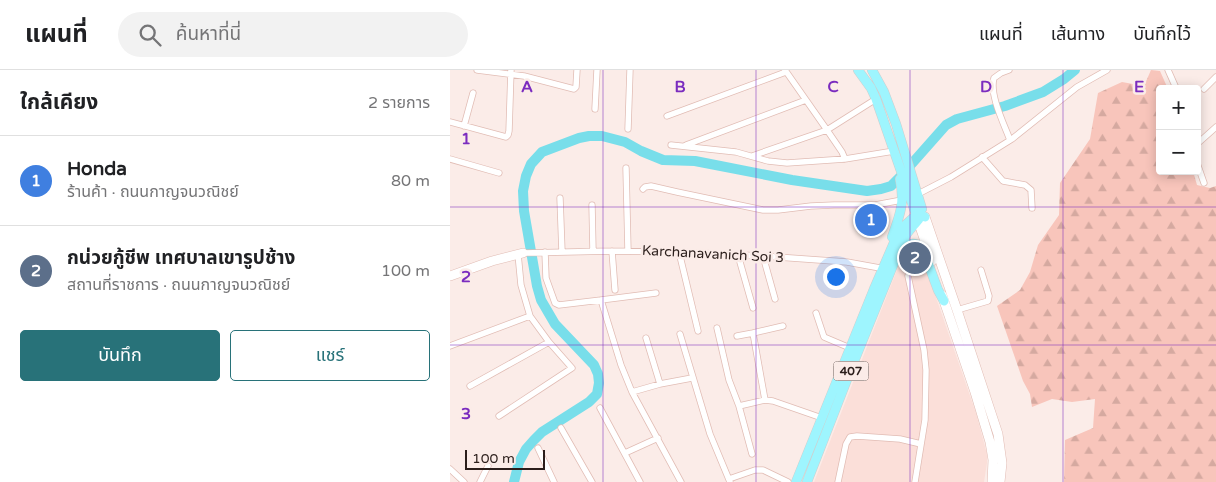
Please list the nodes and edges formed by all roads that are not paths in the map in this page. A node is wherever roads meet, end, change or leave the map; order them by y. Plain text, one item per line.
1 (477, 70) edge
2 (577, 70) edge
3 (596, 70) edge
4 (630, 70) edge
5 (858, 70) edge
6 (872, 70) edge
7 (1008, 70) edge
8 (1107, 70) edge
9 (1168, 70) edge
10 (785, 71) edge
11 (511, 72) edge
12 (1216, 77) edge
13 (1175, 85) edge
14 (1204, 89) dead end
15 (473, 93) dead end
16 (876, 99) junction
17 (806, 100) junction
18 (595, 109) dead end
19 (666, 116) dead end
20 (450, 122) edge
21 (464, 126) junction
22 (1216, 128) edge
23 (628, 130) dead end
24 (827, 130) junction
25 (1010, 140) junction
26 (1201, 141) edge
27 (671, 145) dead end
28 (684, 146) junction
29 (894, 152) junction
30 (752, 156) junction
31 (982, 157) junction
32 (450, 159) edge
33 (845, 159) junction
34 (626, 168) dead end
35 (498, 173) dead end
36 (1201, 174) edge
37 (1204, 183) dead end
38 (643, 189) dead end
39 (911, 190) junction
40 (560, 198) dead end
41 (902, 200) junction
42 (592, 205) dead end
43 (1032, 208) dead end
44 (920, 217) junction
45 (593, 251) junction
46 (612, 251) junction
47 (628, 251) junction
48 (545, 252) junction
49 (562, 252) junction
50 (679, 252) junction
51 (520, 254) junction
52 (738, 255) junction
53 (764, 256) junction
54 (896, 260) junction
55 (880, 268) junction
56 (981, 270) dead end
57 (450, 276) edge
58 (908, 276) dead end
59 (874, 289) junction
60 (615, 290) dead end
61 (656, 293) dead end
62 (775, 299) dead end
63 (601, 300) junction
64 (944, 301) junction
65 (753, 308) dead end
66 (957, 310) junction
67 (816, 313) dead end
68 (530, 316) junction
69 (783, 326) dead end
70 (717, 328) dead end
71 (698, 331) dead end
72 (754, 333) junction
73 (680, 334) dead end
74 (737, 336) dead end
75 (646, 338) dead end
76 (549, 342) junction
77 (450, 346) edge
78 (850, 348) junction
79 (692, 378) junction
80 (660, 384) junction
81 (470, 386) dead end
82 (632, 392) junction
83 (765, 400) junction
84 (738, 406) junction
85 (600, 408) dead end
86 (499, 416) dead end
87 (822, 418) junction
88 (561, 428) dead end
89 (658, 438) junction
90 (921, 444) junction
91 (538, 448) dead end
92 (624, 453) junction
93 (752, 454) dead end
94 (488, 466) dead end
95 (450, 469) edge
96 (729, 481) edge
97 (464, 482) edge
98 (480, 482) edge
99 (554, 482) edge
100 (592, 482) edge
101 (640, 482) edge
102 (682, 482) edge
103 (788, 482) edge
104 (796, 482) edge
105 (807, 482) edge
106 (838, 482) edge
107 (915, 482) edge
108 (992, 482) edge
109 (1000, 482) edge

1 - 11 street
2 - 11 street
3 - 18 street
4 - 23 street
5 - 16 main road
6 - 39 main road
7 - 25 street
8 - 25 street
9 - 13 street
10 - 17 street
10 - 19 street
11 - 21 street
12 - 14 street
15 - 21 street
16 - 24 street
16 - 29 main road
17 - 24 street
17 - 28 street
20 - 21 street
22 - 26 street
24 - 30 street
24 - 33 street
25 - 31 street
27 - 28 street
28 - 30 street
29 - 33 street
29 - 39 main road
30 - 33 street
31 - 39 street
31 - 43 street
32 - 35 street
34 - 47 street
36 - 37 street
38 - 41 street
39 - 41 main road
39 - 44 main road
39 - 44 main road
40 - 49 street
41 - 55 main road
42 - 45 street
44 - 54 main road, 407
44 - 59 main road, 407
44 - 64 main road
44 - 66 main road
45 - 46 street, Karchanavanich Soi 3
45 - 49 street, Karchanavanich Soi 3
46 - 47 street, Karchanavanich Soi 3
46 - 60 street
47 - 50 street, Karchanavanich Soi 3
48 - 49 street, Karchanavanich Soi 3
48 - 51 street, Karchanavanich Soi 3
48 - 63 street
50 - 52 street, Karchanavanich Soi 3
50 - 71 street
51 - 57 main road
51 - 68 street
52 - 53 street, Karchanavanich Soi 3
52 - 65 street
53 - 55 street, Karchanavanich Soi 3
53 - 62 street
54 - 64 main road
54 - 105 main road, 407
55 - 59 main road
56 - 66 street
58 - 90 street
59 - 78 main road, 407
61 - 63 street
63 - 82 street
64 - 108 main road
66 - 109 main road
67 - 78 street
68 - 76 street
68 - 77 street
69 - 72 street
70 - 84 street
72 - 74 street
72 - 83 street
73 - 79 street
75 - 80 street
76 - 81 street
76 - 86 street
78 - 87 main road, 407
79 - 80 street
79 - 96 street
80 - 82 street
82 - 89 street
83 - 84 street
83 - 87 street
84 - 93 street
85 - 92 street
87 - 104 main road, 407
88 - 100 street
89 - 92 street
89 - 102 street
90 - 106 street
90 - 107 street
91 - 99 street
92 - 101 street
94 - 98 street
95 - 97 street
96 - 103 street

